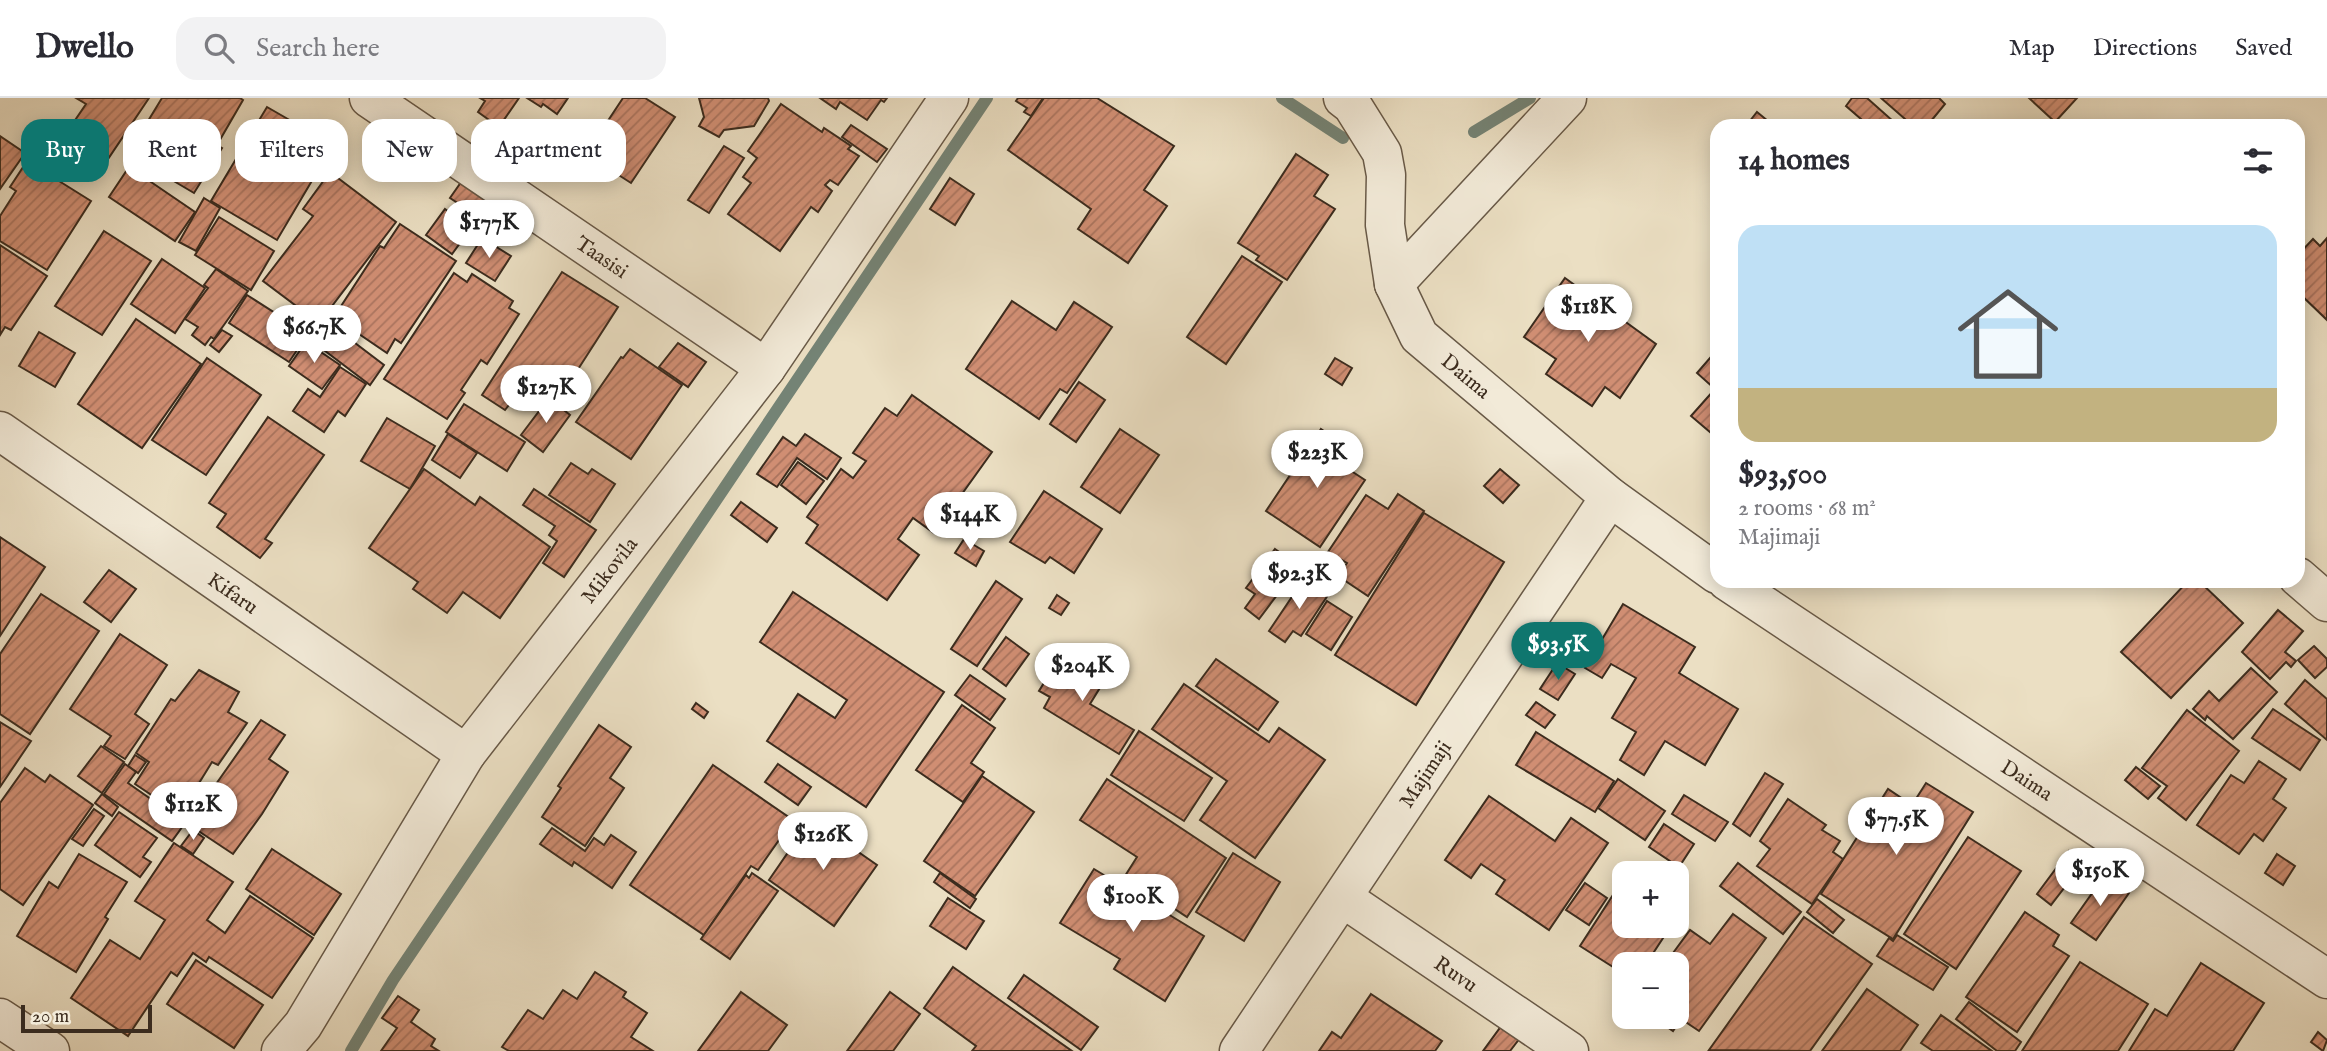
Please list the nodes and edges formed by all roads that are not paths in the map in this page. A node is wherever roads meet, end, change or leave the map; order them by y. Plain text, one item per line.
1 (369, 98) edge
2 (949, 98) edge
3 (1343, 98) edge
4 (1567, 98) edge
5 (1394, 284) junction
6 (766, 368) junction
7 (0, 431) edge
8 (1610, 497) junction
9 (1710, 566) edge
10 (2305, 583) edge
11 (1742, 588) edge
12 (2327, 601) edge
13 (466, 754) junction
14 (1343, 898) junction
15 (2327, 979) edge
16 (0, 1018) edge
17 (50, 1051) edge
18 (281, 1051) edge
19 (1239, 1051) edge
20 (1569, 1051) edge

1 - 6 street, Taasisi
2 - 6 street, Mikovila
3 - 5 street, Daima
4 - 5 street
5 - 8 street, Daima
6 - 13 street, Mikovila
7 - 13 street, Kifaru
8 - 9 street, Daima
8 - 14 street, Majimaji
10 - 12 street
11 - 15 street, Daima
13 - 18 street, Mikovila
14 - 19 street, Majimaji
14 - 20 street, Ruvu
16 - 17 street

